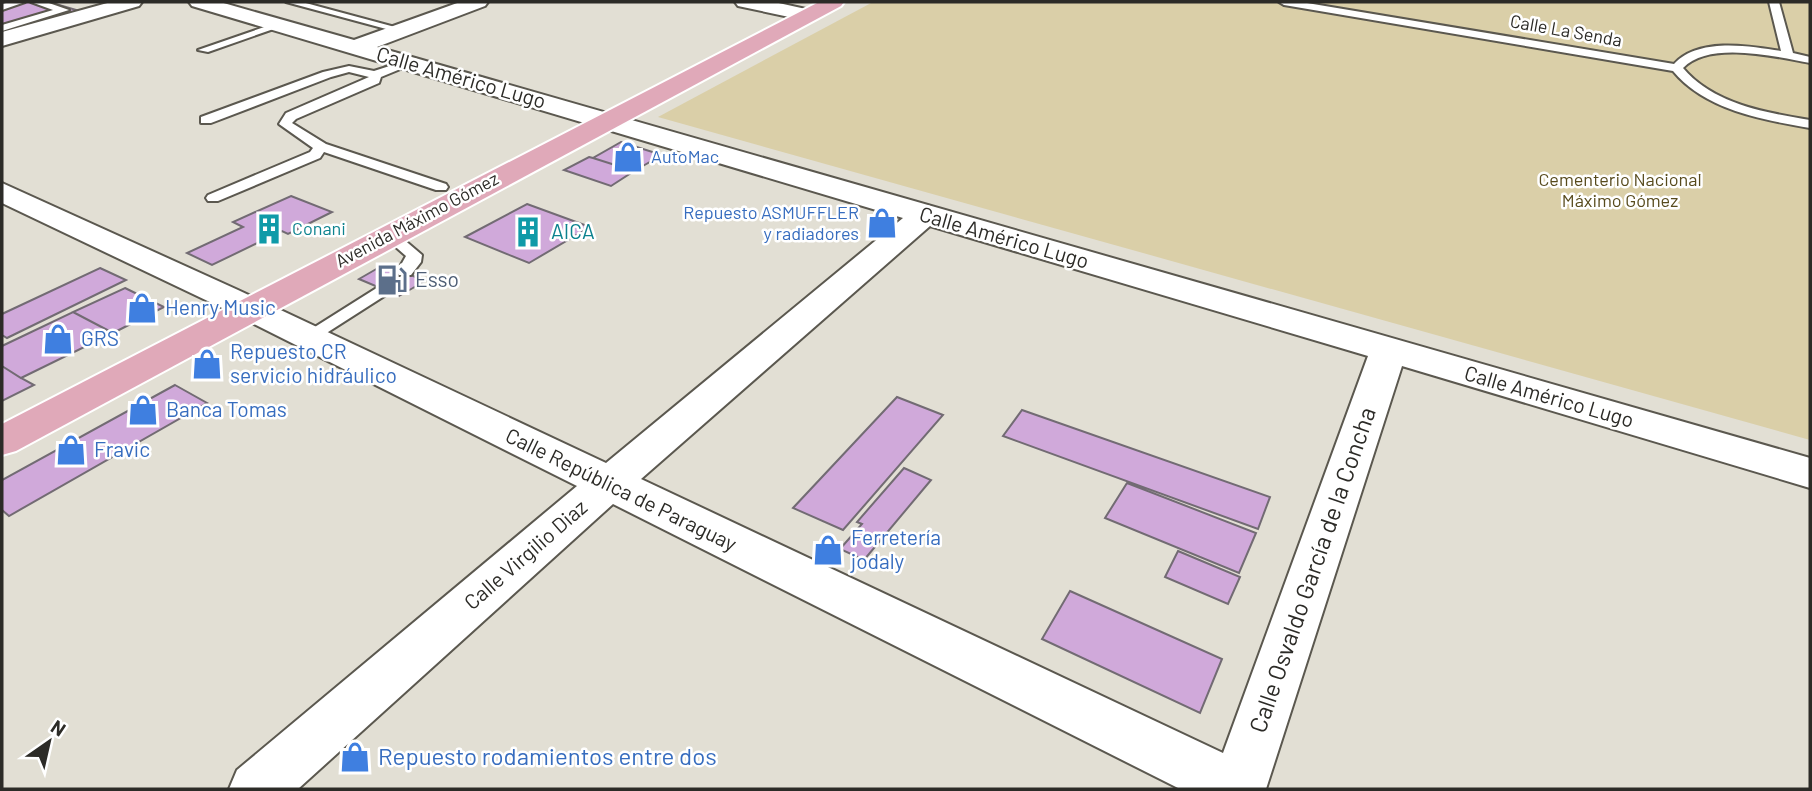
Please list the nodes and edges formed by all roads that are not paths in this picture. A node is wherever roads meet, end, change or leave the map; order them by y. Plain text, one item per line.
1 (20, 2) edge
2 (36, 2) edge
3 (132, 2) edge
4 (199, 2) edge
5 (291, 2) edge
6 (478, 2) edge
7 (746, 2) edge
8 (1284, 2) edge
9 (1774, 2) edge
10 (2, 7) edge
11 (809, 7) edge
12 (280, 25) junction
13 (2, 28) edge
14 (401, 30) junction
15 (2, 38) edge
16 (356, 47) junction
17 (204, 50) dead end
18 (1788, 55) junction
19 (1810, 60) edge
20 (410, 63) junction
21 (1678, 68) junction
22 (375, 75) junction
23 (595, 117) junction
24 (206, 120) dead end
25 (1810, 127) edge
26 (321, 147) junction
27 (442, 187) junction
28 (2, 192) edge
29 (213, 198) dead end
30 (925, 215) junction
31 (390, 234) junction
32 (405, 272) dead end
33 (383, 289) dead end
34 (238, 303) junction
35 (308, 337) junction
36 (1389, 350) junction
37 (2, 412) edge
38 (2, 441) edge
39 (1810, 473) edge
40 (608, 484) junction
41 (257, 789) edge
42 (1238, 789) edge

1 - 10 lane
2 - 13 lane
3 - 15 street
4 - 12 street, Calle Américo Lugo
5 - 14 lane
6 - 14 street
7 - 11 street
8 - 21 lane, Calle La Senda
9 - 18 lane
11 - 23 main road, Avenida Máximo Gómez
12 - 16 street, Calle Américo Lugo
12 - 17 lane
14 - 16 street
16 - 20 street, Calle Américo Lugo
18 - 19 lane
18 - 21 lane
20 - 22 lane
20 - 23 street, Calle Américo Lugo
21 - 25 lane
22 - 24 lane
22 - 26 lane
23 - 27 main road, Avenida Máximo Gómez
23 - 30 street, Calle Américo Lugo
23 - 31 main road, Avenida Máximo Gómez
26 - 27 lane
26 - 29 lane
27 - 34 main road, Avenida Máximo Gómez
28 - 34 street, Calle República de Paraguay
30 - 36 street, Calle Américo Lugo
30 - 40 street, Calle Virgilio Diaz
31 - 32 lane
31 - 34 main road, Avenida Máximo Gómez
33 - 35 lane
34 - 35 street, Calle República de Paraguay
34 - 37 main road, Avenida Máximo Gómez
34 - 38 main road, Avenida Máximo Gómez
35 - 40 street, Calle República de Paraguay
36 - 39 street, Calle Américo Lugo
36 - 42 street, Calle Osvaldo García de la Concha
40 - 41 street, Calle Virgilio Diaz
40 - 42 street, Calle República de Paraguay

